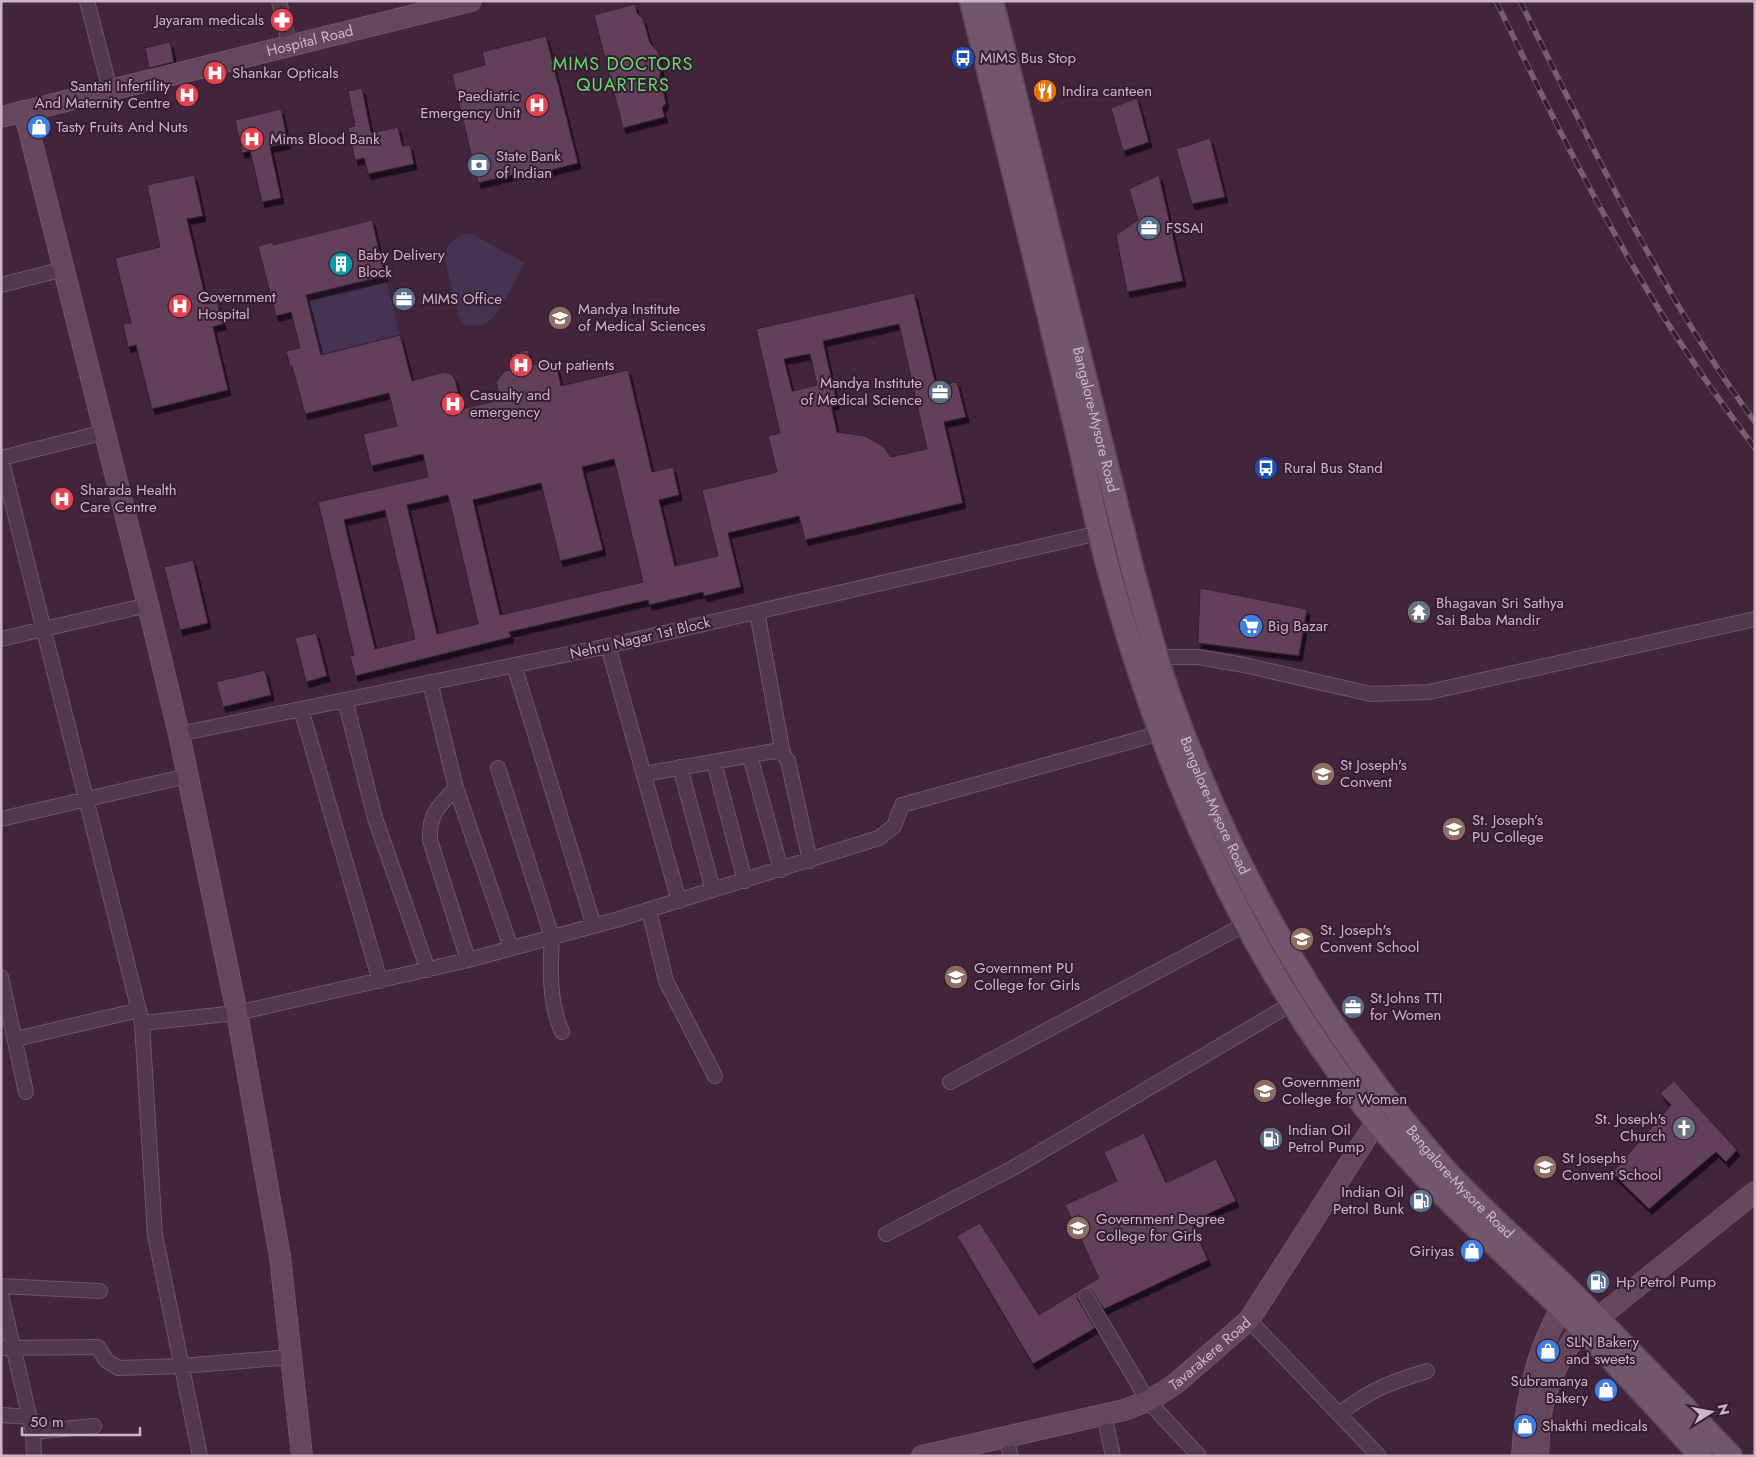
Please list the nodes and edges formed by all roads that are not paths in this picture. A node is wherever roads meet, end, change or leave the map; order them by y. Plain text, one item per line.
1 (87, 1) edge
2 (279, 1) edge
3 (471, 1) edge
4 (971, 1) edge
5 (992, 1) edge
6 (290, 46) junction
7 (110, 90) junction
8 (24, 111) junction
9 (1, 116) edge
10 (64, 269) junction
11 (1, 285) edge
12 (105, 432) junction
13 (1099, 533) junction
14 (148, 605) junction
15 (757, 612) junction
16 (1755, 619) edge
17 (45, 629) junction
18 (1, 639) edge
19 (608, 646) junction
20 (1156, 657) junction
21 (514, 665) junction
22 (430, 682) junction
23 (345, 700) junction
24 (301, 709) junction
25 (1160, 733) junction
26 (179, 734) junction
27 (783, 754) junction
28 (750, 756) junction
29 (714, 762) junction
30 (498, 768) dead end
31 (680, 768) junction
32 (644, 774) junction
33 (187, 776) junction
34 (456, 788) junction
35 (86, 799) junction
36 (1, 819) edge
37 (810, 861) junction
38 (781, 870) junction
39 (744, 881) junction
40 (713, 890) junction
41 (679, 901) junction
42 (649, 910) junction
43 (1246, 924) junction
44 (594, 926) junction
45 (552, 937) junction
46 (511, 948) junction
47 (468, 960) junction
48 (428, 970) junction
49 (1, 977) edge
50 (380, 981) junction
51 (1293, 1003) junction
52 (237, 1013) junction
53 (140, 1017) junction
54 (562, 1032) dead end
55 (16, 1039) junction
56 (714, 1076) dead end
57 (950, 1082) dead end
58 (26, 1092) dead end
59 (1391, 1102) junction
60 (1376, 1121) junction
61 (1755, 1192) edge
62 (886, 1234) dead end
63 (1, 1286) edge
64 (100, 1291) dead end
65 (1, 1295) edge
66 (1086, 1296) dead end
67 (1567, 1300) junction
68 (1249, 1320) junction
69 (1591, 1320) junction
70 (8, 1348) edge
71 (291, 1357) junction
72 (182, 1366) junction
73 (1427, 1371) dead end
74 (1148, 1401) junction
75 (1340, 1414) junction
76 (1, 1415) edge
77 (1104, 1415) junction
78 (30, 1417) junction
79 (94, 1426) dead end
80 (33, 1432) junction
81 (1008, 1446) edge
82 (1369, 1452) edge
83 (34, 1456) edge
84 (200, 1456) edge
85 (302, 1456) edge
86 (922, 1456) edge
87 (1113, 1456) edge
88 (1199, 1456) edge
89 (1522, 1456) edge
90 (1538, 1456) edge
91 (1702, 1456) edge
92 (1731, 1456) edge

1 - 7 street
2 - 6 street
3 - 6 street, Hospital Road
4 - 13 main road, Bangalore-Mysore Road
5 - 20 main road, Bangalore-Mysore Road
6 - 7 street, Hospital Road
7 - 8 street, Hospital Road
8 - 9 street, Hospital Road
8 - 10 street
10 - 11 street
10 - 12 street
12 - 14 street
12 - 17 street
13 - 15 street, Nehru Nagar 1st Block
13 - 25 main road, Bangalore-Mysore Road
14 - 17 street
14 - 26 street
15 - 19 street, Nehru Nagar 1st Block
15 - 27 street
16 - 20 street
17 - 18 street
17 - 35 street
19 - 21 street, Nehru Nagar 1st Block
19 - 32 street
20 - 59 main road, Bangalore-Mysore Road
21 - 22 street, Nehru Nagar 1st Block
21 - 44 street
22 - 23 street, Nehru Nagar 1st Block
22 - 34 street
23 - 24 street, Nehru Nagar 1st Block
23 - 48 street
24 - 26 street, Nehru Nagar 1st Block
24 - 50 street
25 - 37 street
25 - 43 main road, Bangalore-Mysore Road
26 - 33 street
27 - 28 street
27 - 37 street
28 - 29 street
28 - 38 street
29 - 31 street
29 - 39 street
30 - 45 street
31 - 32 street
31 - 40 street
32 - 41 street
33 - 35 street
33 - 52 street
34 - 46 street
34 - 47 street
35 - 36 street
35 - 53 street
37 - 38 street
38 - 39 street
39 - 40 street
40 - 41 street
41 - 42 street
42 - 44 street
42 - 56 street
43 - 51 main road, Bangalore-Mysore Road
43 - 57 street
44 - 45 street
45 - 46 street
45 - 54 street
46 - 47 street
47 - 48 street
48 - 50 street
49 - 55 street
50 - 52 street
51 - 60 main road, Bangalore-Mysore Road
51 - 62 street
52 - 53 street
52 - 71 street
53 - 55 street
53 - 72 street
55 - 58 street
59 - 60 street, Tavarakere Road
59 - 67 main road, Bangalore-Mysore Road
60 - 67 main road, Bangalore-Mysore Road
60 - 68 street, Tavarakere Road
61 - 69 street
63 - 64 street
65 - 70 street
66 - 74 street
67 - 69 main road, Bangalore-Mysore Road
67 - 89 street
68 - 74 street, Tavarakere Road
68 - 75 street
69 - 90 street
69 - 91 main road, Bangalore-Mysore Road
69 - 92 main road, Bangalore-Mysore Road
70 - 72 street
70 - 78 street
71 - 72 street
71 - 85 street
72 - 84 street
73 - 75 street
74 - 77 street, Tavarakere Road
74 - 88 street
75 - 82 street
76 - 78 street
77 - 81 street, Tavarakere Road
77 - 87 street
78 - 80 street
79 - 80 street
80 - 83 street
81 - 86 street, Tavarakere Road

